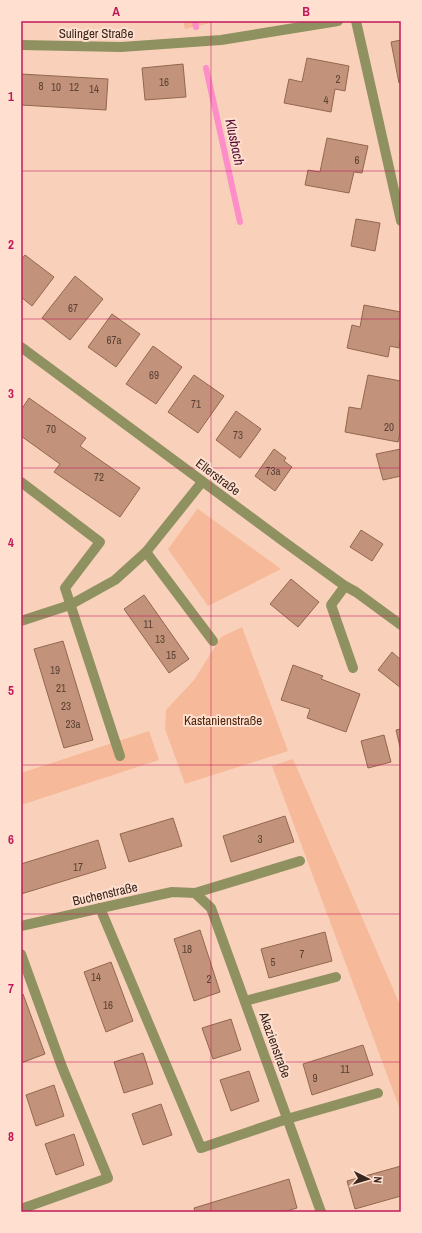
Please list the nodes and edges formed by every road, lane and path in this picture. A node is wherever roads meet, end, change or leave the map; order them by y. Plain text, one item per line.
1 (338, 21) edge
2 (356, 21) edge
3 (21, 45) edge
4 (401, 221) edge
5 (21, 347) edge
6 (21, 482) edge
7 (202, 482) junction
8 (146, 552) junction
9 (344, 586) junction
10 (70, 605) junction
11 (21, 621) edge
12 (401, 625) edge
13 (213, 641) dead end
14 (353, 668) dead end
15 (120, 756) dead end
16 (300, 861) dead end
17 (195, 893) junction
18 (100, 908) junction
19 (21, 926) edge
20 (21, 954) edge
21 (336, 977) dead end
22 (245, 1001) junction
23 (378, 1093) dead end
24 (287, 1118) junction
25 (21, 1209) edge
26 (321, 1212) edge

1 - 3 street, Sulinger Straße
2 - 4 street
5 - 7 street, Ellerstraße
6 - 10 street
7 - 8 street
7 - 9 street, Ellerstraße
8 - 10 street
8 - 13 street
9 - 12 street, Ellerstraße
9 - 14 street
10 - 11 street
10 - 15 street
16 - 17 street, Buchenstraße
17 - 18 street, Buchenstraße
17 - 22 street, Akazienstraße
18 - 19 street, Buchenstraße
18 - 24 street
20 - 25 street
21 - 22 street
22 - 24 street, Akazienstraße
23 - 24 street
24 - 26 street, Akazienstraße

